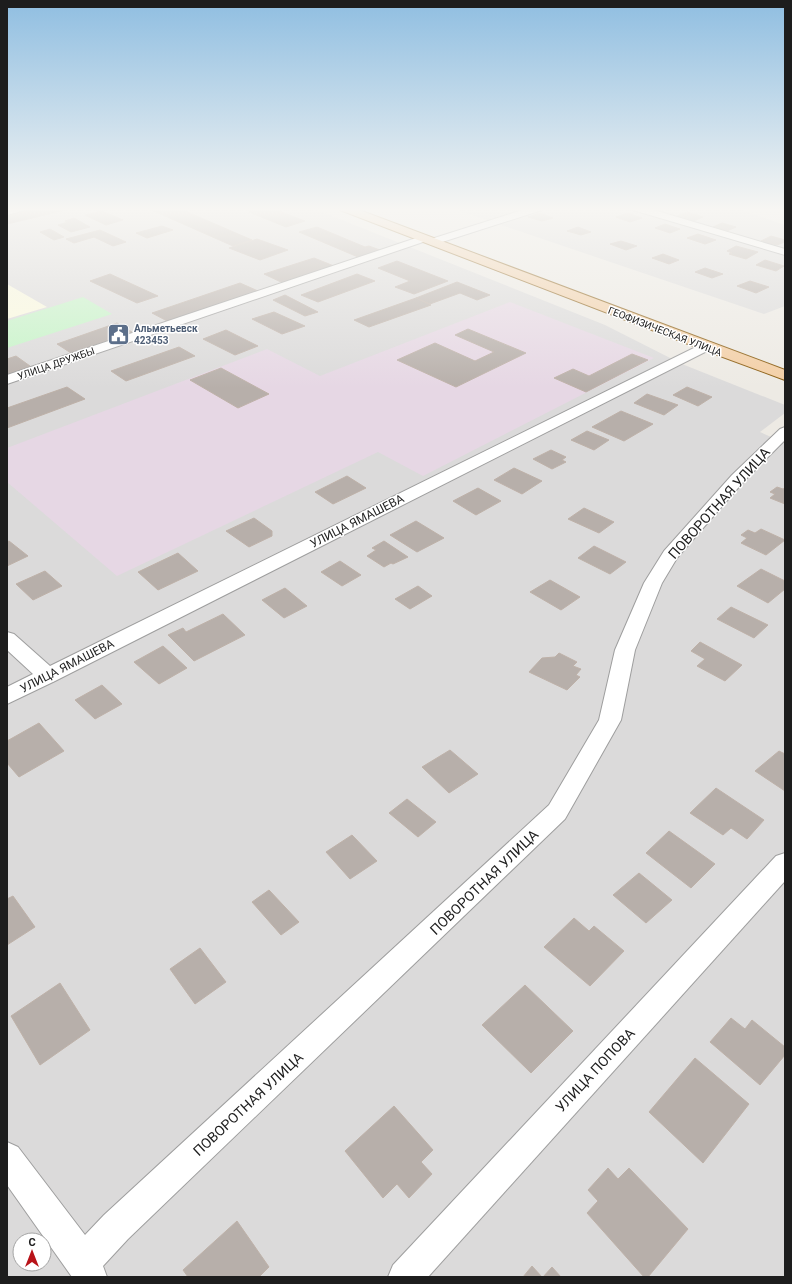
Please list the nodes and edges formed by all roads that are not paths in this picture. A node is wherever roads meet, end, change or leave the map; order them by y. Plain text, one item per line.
1 (343, 268) edge
2 (500, 268) edge
3 (706, 346) junction
4 (785, 375) edge
5 (7, 380) edge
6 (785, 432) edge
7 (7, 638) edge
8 (48, 676) junction
9 (7, 696) edge
10 (785, 864) edge
11 (7, 1158) edge
12 (86, 1270) edge
13 (405, 1277) edge

1 - 5 street, УЛИЦА ДРУЖБЫ
2 - 3 main road, ГЕОФИЗИЧЕСКАЯ УЛИЦА
3 - 4 main road, ГЕОФИЗИЧЕСКАЯ УЛИЦА
3 - 8 street, УЛИЦА ЯМАШЕВА
6 - 12 street, ПОВОРОТНАЯ УЛИЦА
7 - 8 street
8 - 9 street, УЛИЦА ЯМАШЕВА
10 - 13 street, УЛИЦА ПОПОВА
11 - 12 street

